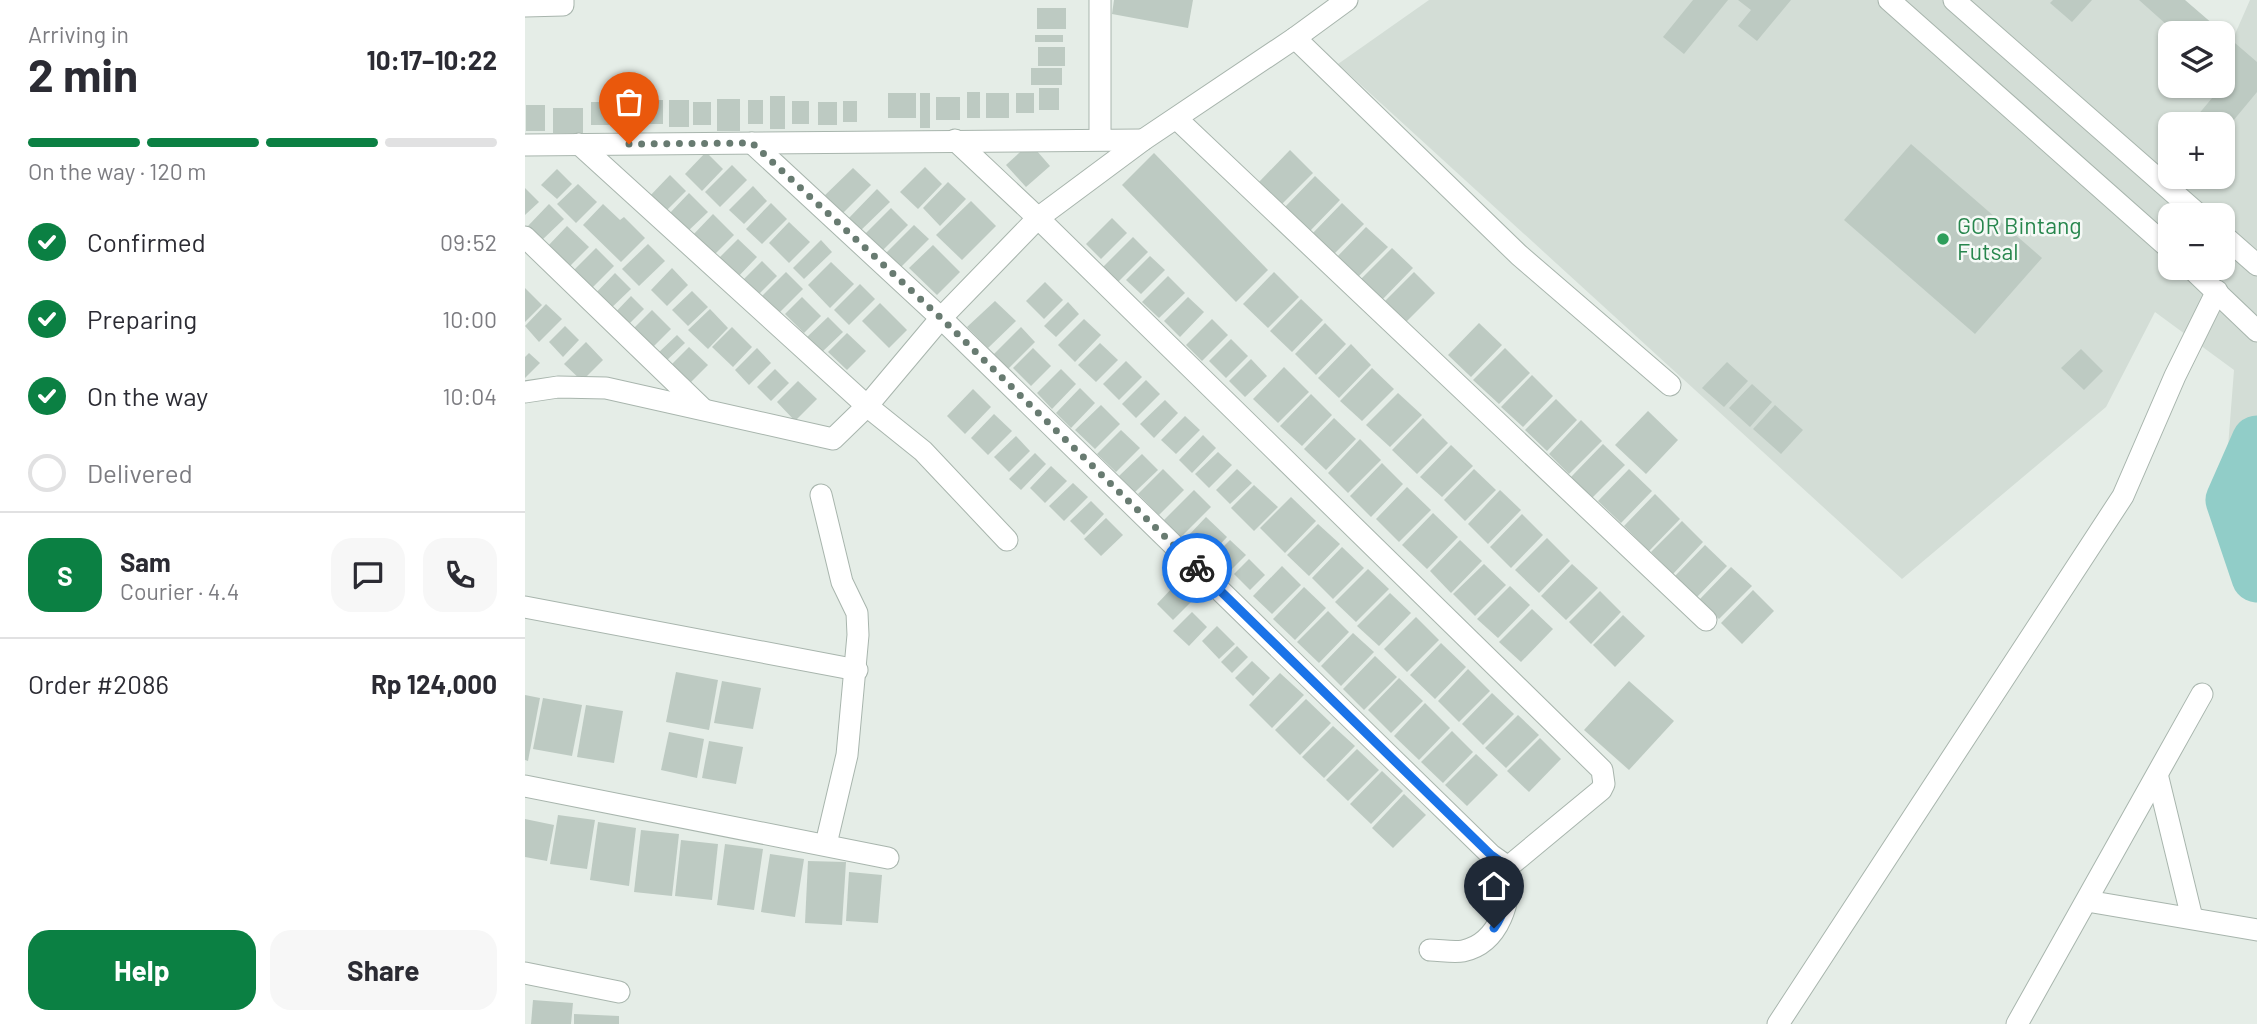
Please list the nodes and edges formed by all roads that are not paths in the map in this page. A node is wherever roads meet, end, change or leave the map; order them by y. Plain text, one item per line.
1 (563, 0) edge
2 (1100, 0) edge
3 (1889, 0) edge
4 (1954, 0) edge
5 (1329, 4) edge
6 (525, 6) edge
7 (1295, 38) junction
8 (1177, 119) junction
9 (1100, 139) junction
10 (955, 140) junction
11 (1143, 140) junction
12 (752, 143) junction
13 (579, 144) junction
14 (525, 145) edge
15 (2185, 203) edge
16 (1038, 218) junction
17 (525, 237) edge
18 (2158, 238) edge
19 (2235, 246) edge
20 (2257, 265) edge
21 (2205, 280) edge
22 (2217, 291) junction
23 (941, 318) junction
24 (2257, 331) edge
25 (1670, 384) dead end
26 (525, 392) edge
27 (867, 406) junction
28 (705, 410) junction
29 (821, 495) dead end
30 (1007, 540) dead end
31 (525, 607) edge
32 (1706, 620) dead end
33 (857, 670) junction
34 (2202, 694) dead end
35 (2158, 778) junction
36 (525, 786) edge
37 (826, 844) junction
38 (888, 858) dead end
39 (1508, 867) junction
40 (2087, 901) junction
41 (2192, 918) junction
42 (2257, 930) edge
43 (1430, 950) dead end
44 (525, 973) edge
45 (619, 992) dead end
46 (1778, 1024) edge
47 (2017, 1024) edge

1 - 6 street
2 - 9 street
3 - 18 street
4 - 15 street
5 - 7 street
7 - 8 street
7 - 25 street
8 - 11 street
8 - 32 street
9 - 10 street
9 - 11 street
10 - 12 street
10 - 16 street
11 - 16 street
12 - 13 street
12 - 23 street
13 - 14 street
13 - 27 street
16 - 23 street
16 - 39 street
17 - 28 street
19 - 20 street
21 - 22 street
22 - 24 street
22 - 46 street
23 - 27 street
23 - 39 street
26 - 28 street
27 - 28 street
27 - 30 street
29 - 33 street
31 - 33 street
33 - 37 street
34 - 35 street
35 - 40 street
35 - 41 street
36 - 37 street
37 - 38 street
39 - 43 street
40 - 41 street
40 - 47 street
41 - 42 street
44 - 45 street

